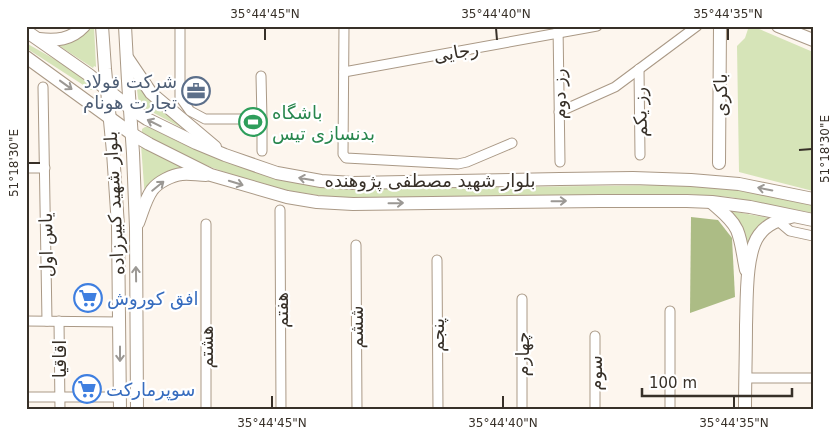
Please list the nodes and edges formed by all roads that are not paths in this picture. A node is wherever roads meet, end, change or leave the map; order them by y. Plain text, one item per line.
1 (84, 26) edge
2 (102, 26) edge
3 (125, 26) edge
4 (180, 26) edge
5 (344, 26) edge
6 (598, 26) edge
7 (697, 26) edge
8 (720, 26) edge
9 (778, 26) edge
10 (587, 28) edge
11 (557, 30) edge
12 (26, 31) edge
13 (39, 39) junction
14 (813, 40) edge
15 (26, 57) edge
16 (127, 58) junction
17 (639, 70) junction
18 (344, 72) junction
19 (261, 76) dead end
20 (43, 87) dead end
21 (106, 88) junction
22 (130, 108) junction
23 (559, 112) junction
24 (109, 117) junction
25 (262, 119) junction
26 (132, 134) junction
27 (512, 142) dead end
28 (262, 151) dead end
29 (225, 155) junction
30 (640, 155) dead end
31 (560, 162) dead end
32 (719, 163) dead end
33 (26, 168) edge
34 (45, 168) junction
35 (211, 176) junction
36 (813, 199) edge
37 (712, 202) junction
38 (280, 210) dead end
39 (793, 216) junction
40 (778, 220) junction
41 (813, 220) edge
42 (206, 224) dead end
43 (136, 228) junction
44 (813, 236) edge
45 (356, 245) dead end
46 (437, 260) dead end
47 (748, 280) junction
48 (522, 299) dead end
49 (670, 311) dead end
50 (26, 321) edge
51 (47, 321) junction
52 (59, 322) junction
53 (119, 322) junction
54 (595, 336) dead end
55 (745, 378) junction
56 (813, 378) edge
57 (26, 397) edge
58 (60, 397) junction
59 (120, 403) edge
60 (60, 410) edge
61 (137, 410) edge
62 (206, 410) edge
63 (281, 410) edge
64 (357, 410) edge
65 (438, 410) edge
66 (522, 410) edge
67 (595, 410) edge
68 (670, 410) edge
69 (745, 410) edge

1 - 13 main road
2 - 21 main road, بلوار شهید کبیرزاده
3 - 16 main road, بلوار شهید کبیرزاده
4 - 25 street
5 - 18 street
6 - 10 street, رجایی
7 - 17 street
8 - 32 main road, باکری
9 - 14 main road
10 - 11 street, رجایی
11 - 18 street, رجایی
11 - 23 street, رز دوم
12 - 13 main road, بلوار شهید مصطفی پژوهنده
13 - 21 main road, بلوار شهید مصطفی پژوهنده
15 -> 24 main road, بلوار شهید مصطفی پژوهنده
16 - 22 main road, بلوار شهید کبیرزاده
16 - 29 main road
17 - 23 street
17 - 30 street, رز یکم
18 - 27 street
19 - 25 street
20 - 34 street, یاس اول
21 - 22 main road, بلوار شهید مصطفی پژوهنده
21 - 24 main road, بلوار شهید کبیرزاده
22 - 26 main road, بلوار شهید کبیرزاده
29 -> 22 main road, بلوار شهید مصطفی پژوهنده
23 - 31 street, رز دوم
24 - 26 main road, بلوار شهید مصطفی پژوهنده
24 - 53 main road, بلوار شهید کبیرزاده
25 - 28 street
26 - 35 main road, بلوار شهید مصطفی پژوهنده
26 - 43 main road, بلوار شهید کبیرزاده
36 -> 29 main road, بلوار شهید مصطفی پژوهنده
33 - 34 street
34 - 51 street, یاس اول
35 -> 37 main road, بلوار شهید مصطفی پژوهنده
43 -> 35 main road
37 - 39 main road, بلوار شهید مصطفی پژوهنده
37 - 47 main road
38 - 63 street, هفتم
39 - 40 main road
39 - 41 main road, بلوار شهید مصطفی پژوهنده
40 - 44 street
40 - 47 main road
42 - 62 street, هشتم
61 -> 43 main road, بلوار شهید کبیرزاده
45 - 64 street, ششم
46 - 65 street, پنجم
47 - 55 main road
48 - 66 street, چهارم
49 - 68 street
50 - 51 street
51 - 52 street
52 - 53 street
52 - 58 street, اقاقیا
53 -> 59 main road, بلوار شهید کبیرزاده
54 - 67 street, سوم
55 - 56 street
55 - 69 main road
57 - 58 street
58 - 59 street
58 - 60 street, اقاقیا

